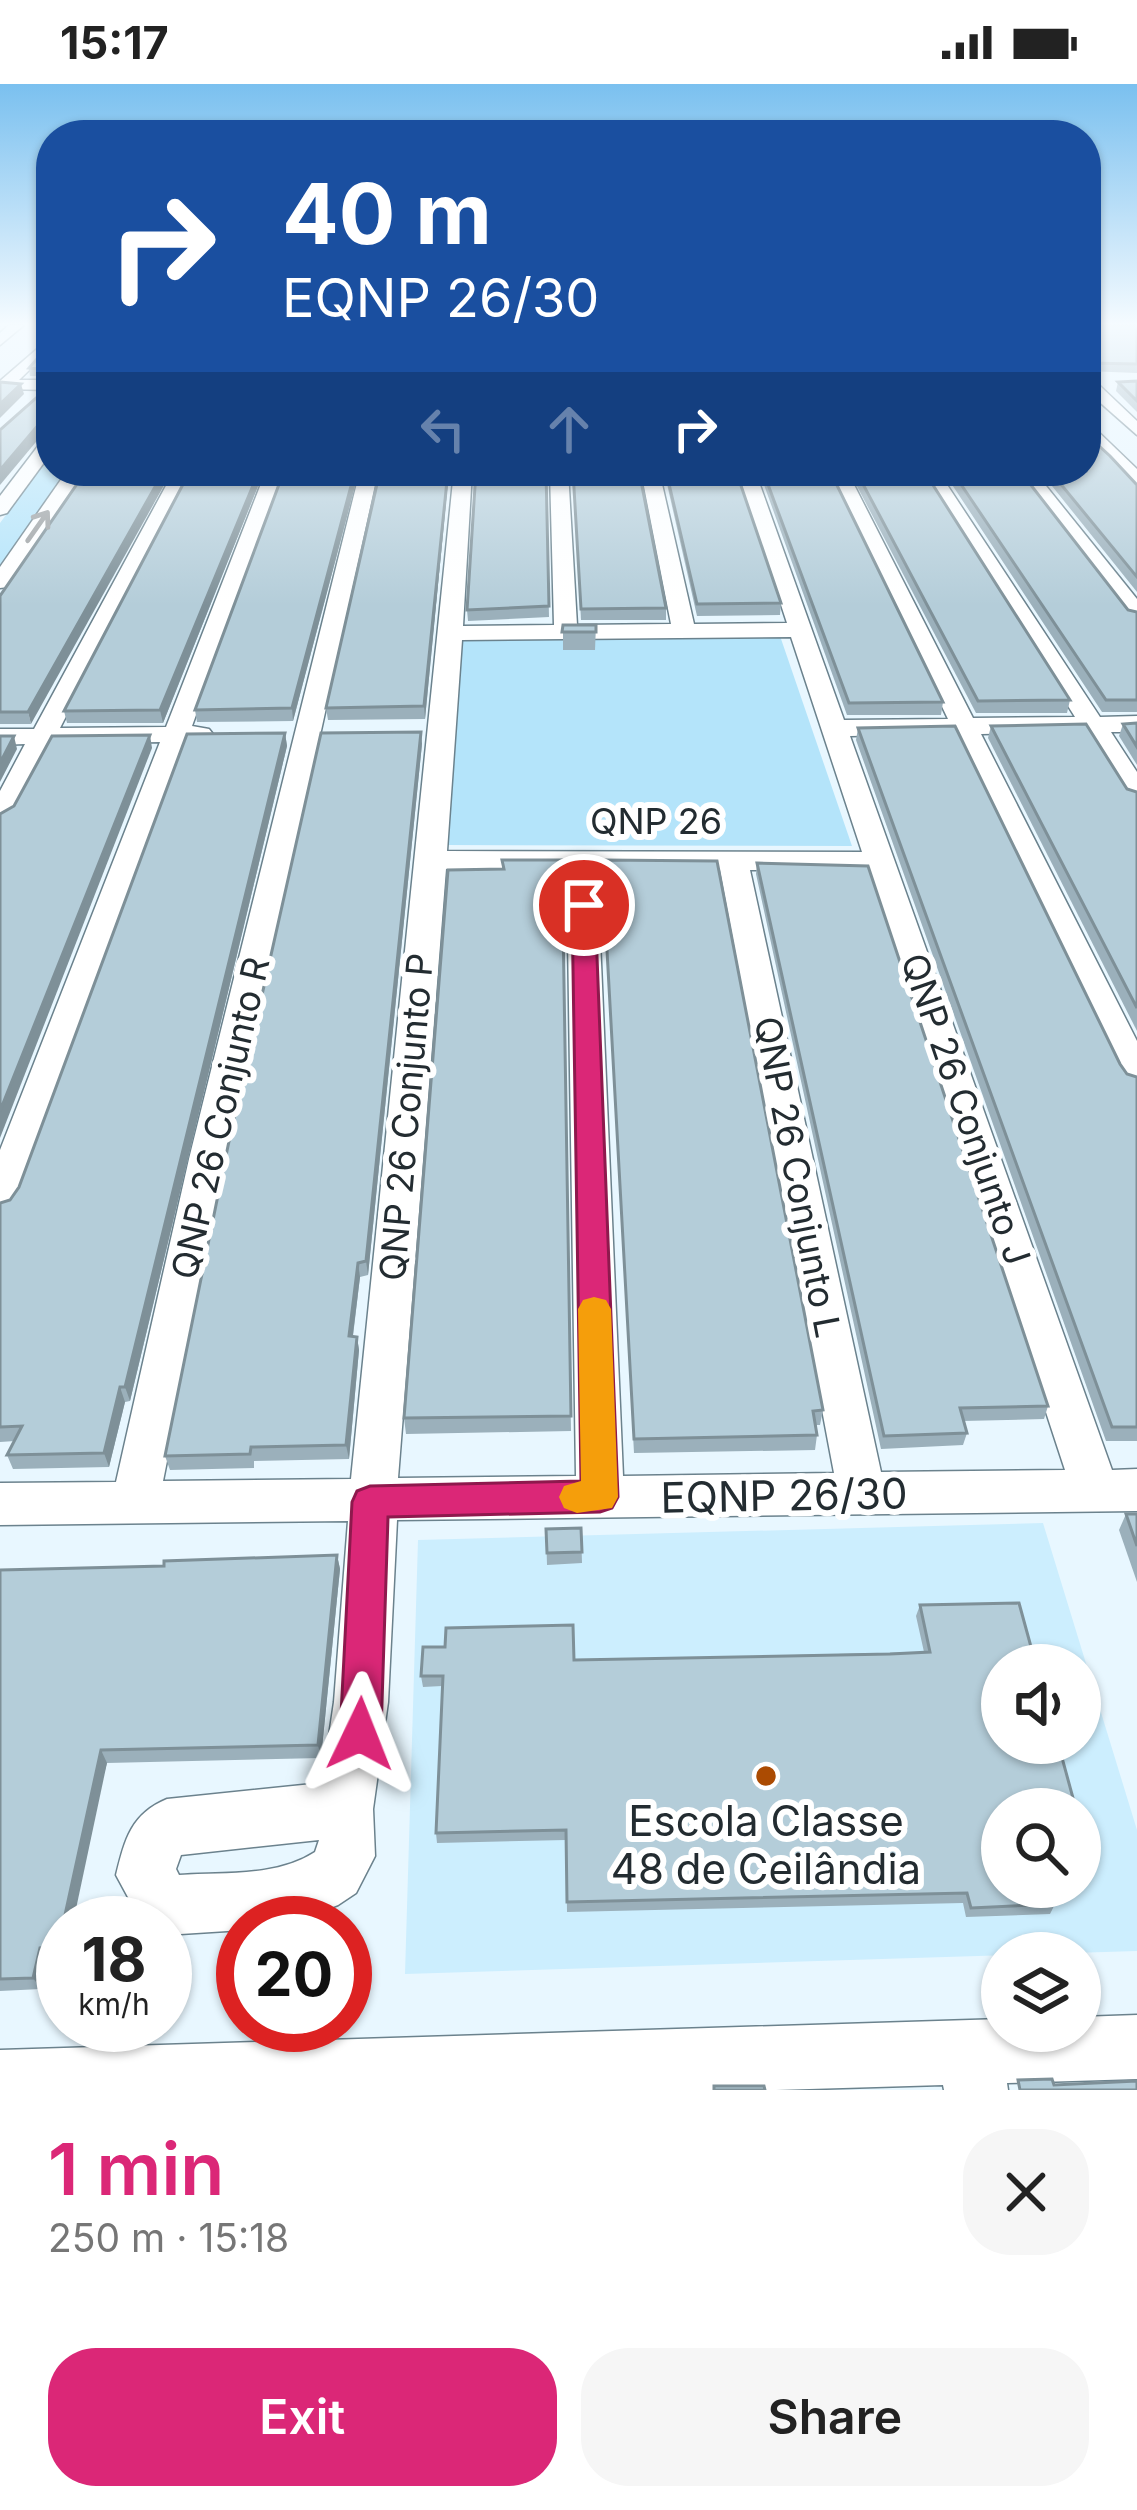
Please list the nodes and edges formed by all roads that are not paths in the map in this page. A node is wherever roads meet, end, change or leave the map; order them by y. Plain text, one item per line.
1 (36, 449) edge
2 (1101, 449) edge
3 (15, 453) edge
4 (36, 460) edge
5 (1137, 480) edge
6 (66, 486) edge
7 (175, 486) edge
8 (269, 486) edge
9 (365, 486) edge
10 (462, 486) edge
11 (560, 486) edge
12 (653, 486) edge
13 (751, 486) edge
14 (845, 486) edge
15 (939, 486) edge
16 (1036, 486) edge
17 (0, 509) edge
18 (0, 582) edge
19 (1137, 614) edge
20 (684, 630) junction
21 (800, 630) junction
22 (566, 631) junction
23 (449, 633) junction
24 (1093, 724) junction
25 (1137, 724) edge
26 (965, 726) junction
27 (834, 728) junction
28 (177, 734) junction
29 (220, 734) edge
30 (44, 736) junction
31 (0, 737) edge
32 (1137, 793) edge
33 (0, 817) edge
34 (582, 859) junction
35 (430, 860) junction
36 (734, 860) junction
37 (882, 861) junction
38 (1137, 1076) edge
39 (0, 1200) edge
40 (1116, 1491) edge
41 (862, 1494) junction
42 (600, 1497) junction
43 (135, 1502) junction
44 (370, 1502) junction
45 (0, 1504) edge
46 (345, 1809) dead end
47 (1137, 2048) edge
48 (972, 2072) edge
49 (642, 2077) edge
50 (0, 2082) edge
51 (320, 2083) edge

1 - 3 street
2 - 5 street
4 - 17 street
18 -> 6 street
7 - 30 street
8 - 28 street
9 - 43 street, QNP 26 Conjunto R
10 - 23 street, QNP 26 Conjunto P
11 - 22 street
12 - 20 street
13 - 21 street, QNP 26 Conjunto J
14 - 26 street
15 - 24 street
16 - 19 street
20 - 21 street
20 - 22 street
21 - 27 street, QNP 26 Conjunto J
22 - 23 street
23 - 35 street, QNP 26 Conjunto P
24 - 25 street
24 - 26 street
24 - 32 street
26 - 27 street
26 - 38 street
27 - 37 street, QNP 26 Conjunto J
28 - 29 street
28 - 30 street
28 - 39 street
30 - 31 street
30 - 33 street
34 - 35 street, QNP 26
34 - 36 street, QNP 26
34 - 42 street
35 - 44 street, QNP 26 Conjunto P
36 - 37 street, QNP 26
36 - 41 street, QNP 26 Conjunto L
37 - 40 street, QNP 26 Conjunto J
40 - 41 street, EQNP 26/30
41 - 42 street, EQNP 26/30
42 - 44 street, EQNP 26/30
43 - 44 street, EQNP 26/30
43 - 45 street, EQNP 26/30
44 - 46 street, QNP 26 Conjunto P
47 - 48 street
48 - 49 street
49 - 51 street
50 - 51 street

